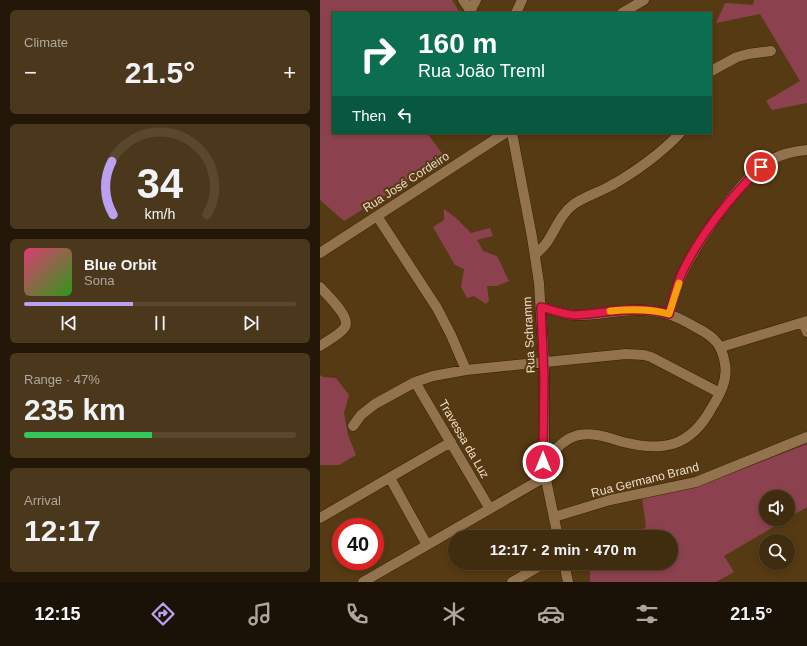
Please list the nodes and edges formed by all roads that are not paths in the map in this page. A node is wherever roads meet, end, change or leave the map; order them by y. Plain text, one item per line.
1 (463, 0) edge
2 (476, 0) edge
3 (522, 0) edge
4 (644, 0) edge
5 (471, 12) edge
6 (516, 12) edge
7 (624, 12) edge
8 (771, 51) dead end
9 (712, 70) edge
10 (504, 134) edge
11 (512, 134) edge
12 (679, 134) edge
13 (807, 150) edge
14 (377, 216) junction
15 (320, 253) edge
16 (536, 255) junction
17 (320, 287) edge
18 (541, 307) junction
19 (669, 314) junction
20 (806, 325) edge
21 (320, 346) edge
22 (721, 347) junction
23 (544, 363) junction
24 (466, 370) junction
25 (415, 382) junction
26 (720, 394) junction
27 (353, 426) dead end
28 (807, 437) edge
29 (450, 442) junction
30 (543, 462) junction
31 (545, 477) junction
32 (390, 478) junction
33 (490, 509) junction
34 (554, 517) junction
35 (320, 518) edge
36 (557, 530) edge
37 (427, 545) junction
38 (533, 570) edge
39 (565, 570) edge
40 (363, 582) edge
41 (512, 582) edge
42 (568, 582) edge

1 - 5 street
2 - 5 street
3 - 6 street
4 - 7 street
8 - 9 street
10 - 14 street, Rua José Cordeiro
11 - 16 street, Rua Schramm
12 - 16 street
13 - 19 street
14 - 15 street, Rua José Cordeiro
14 - 24 street
16 - 18 street, Rua Schramm
17 - 21 street
18 - 19 street
18 - 23 street, Rua Schramm
19 - 22 street
20 - 22 street
22 - 26 street
23 - 24 street
23 - 26 street
23 - 30 street, Rua Schramm
24 - 25 street
25 - 27 street
25 - 29 street, Travessa da Luz
26 - 30 street
28 - 34 street, Rua Germano Brand
29 - 32 street
29 - 33 street, Travessa da Luz
30 - 31 street, Rua Schramm
31 - 33 street
31 - 34 street, Rua Schramm
32 - 35 street
32 - 37 street
33 - 37 street
34 - 36 street, Rua Schramm
37 - 40 street
38 - 41 street
39 - 42 street

